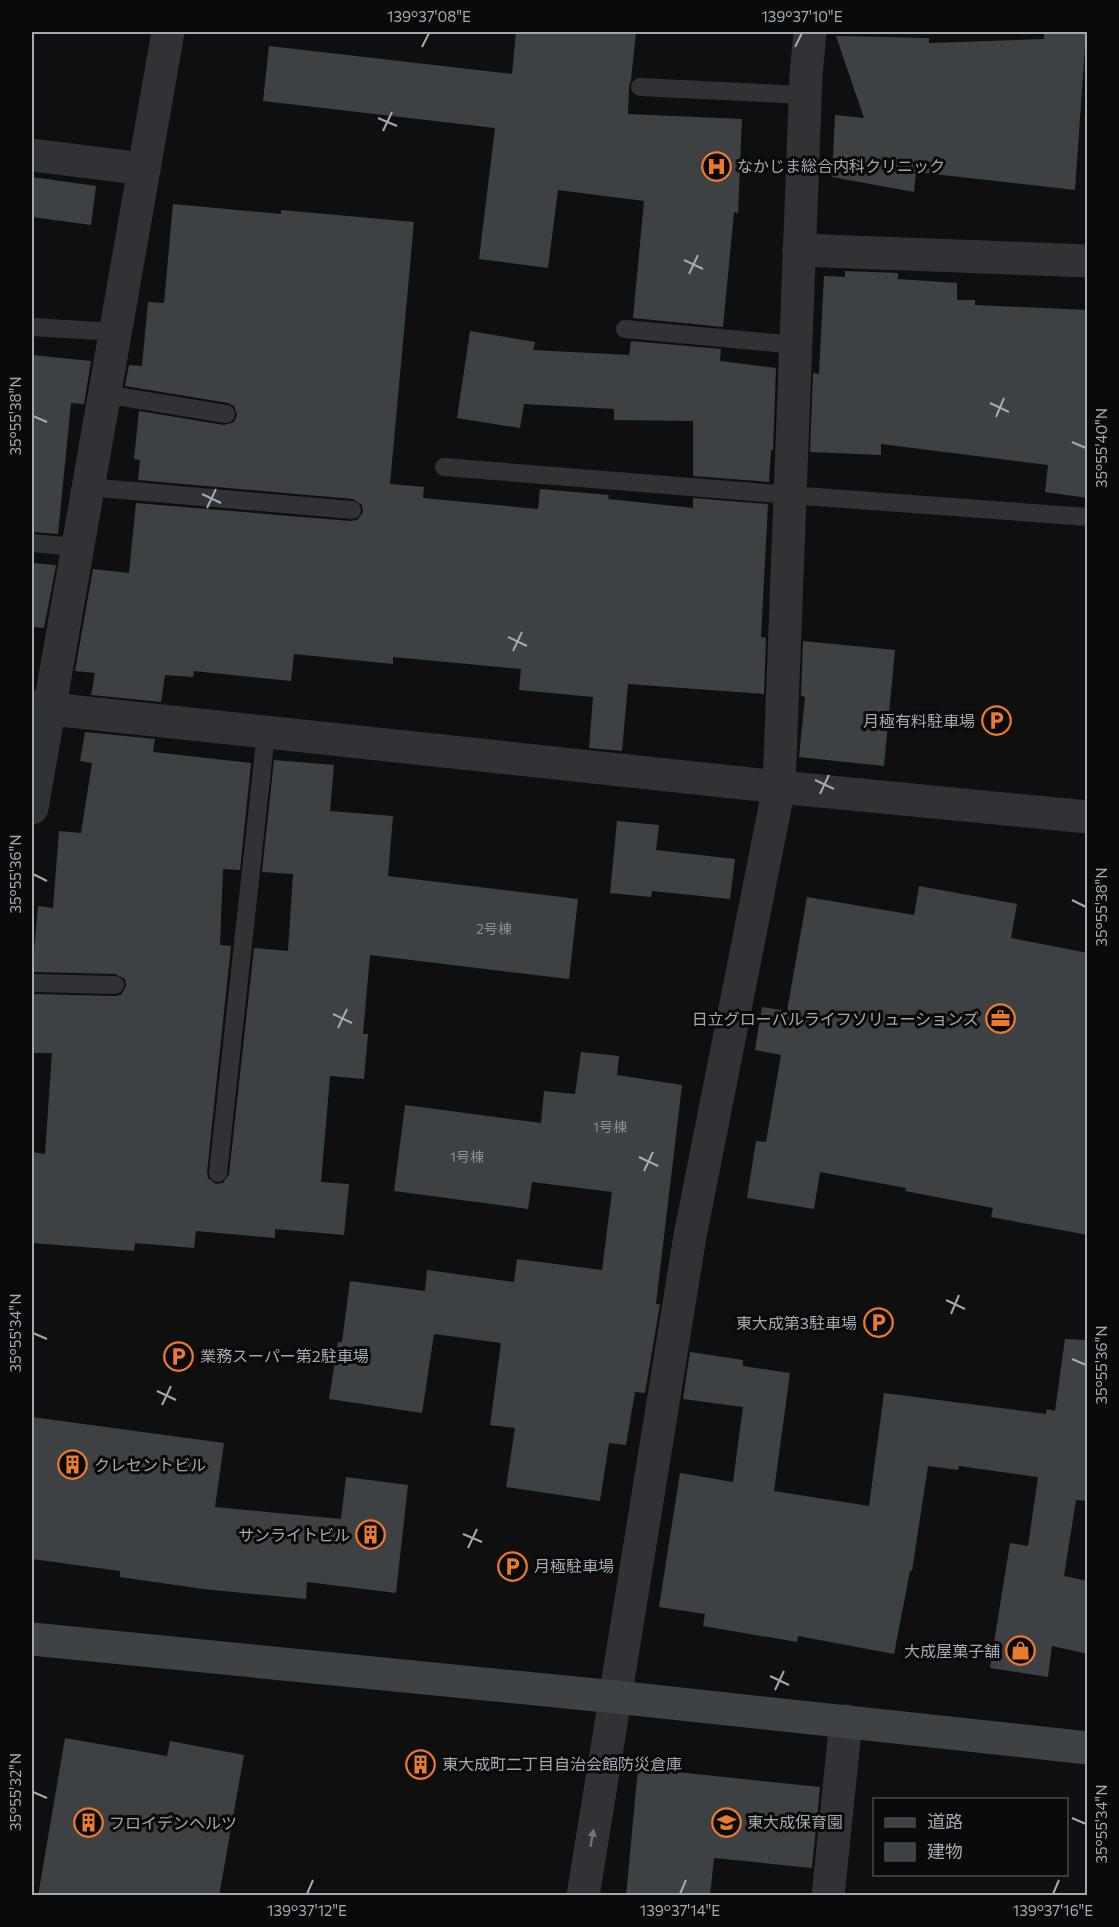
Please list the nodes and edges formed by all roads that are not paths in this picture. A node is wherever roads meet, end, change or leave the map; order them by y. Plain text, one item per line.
1 (168, 32) edge
2 (810, 32) edge
3 (640, 87) dead end
4 (805, 95) junction
5 (32, 155) edge
6 (144, 169) junction
7 (799, 249) junction
8 (1088, 261) edge
9 (32, 327) edge
10 (625, 329) dead end
11 (115, 332) junction
12 (796, 345) junction
13 (104, 394) junction
14 (226, 414) dead end
15 (444, 467) dead end
16 (87, 487) junction
17 (790, 495) junction
18 (352, 510) dead end
19 (1088, 517) edge
20 (32, 543) edge
21 (76, 547) junction
22 (40, 708) edge
23 (266, 733) junction
24 (779, 787) junction
25 (32, 808) edge
26 (1088, 817) edge
27 (32, 983) edge
28 (114, 985) dead end
29 (218, 1173) dead end
30 (32, 1639) edge
31 (616, 1697) junction
32 (846, 1721) junction
33 (1088, 1748) edge
34 (583, 1896) edge
35 (828, 1896) edge

1 - 6 street
2 - 4 street
3 - 4 lane
4 - 7 street
5 - 6 street
6 - 11 street
7 - 8 street
7 - 12 street
9 - 11 lane
10 - 12 lane
11 - 13 street
12 - 17 street
13 - 14 lane
13 - 16 street
15 - 17 lane
16 - 18 lane
16 - 21 street
17 - 19 lane
17 - 24 street
20 - 21 lane
21 - 22 street
22 - 23 street
22 - 25 street
23 - 24 street
23 - 29 lane
24 - 26 street
24 - 31 street
27 - 28 lane
30 - 31 street
31 - 32 street
34 -> 31 street
32 - 33 street
32 - 35 street

